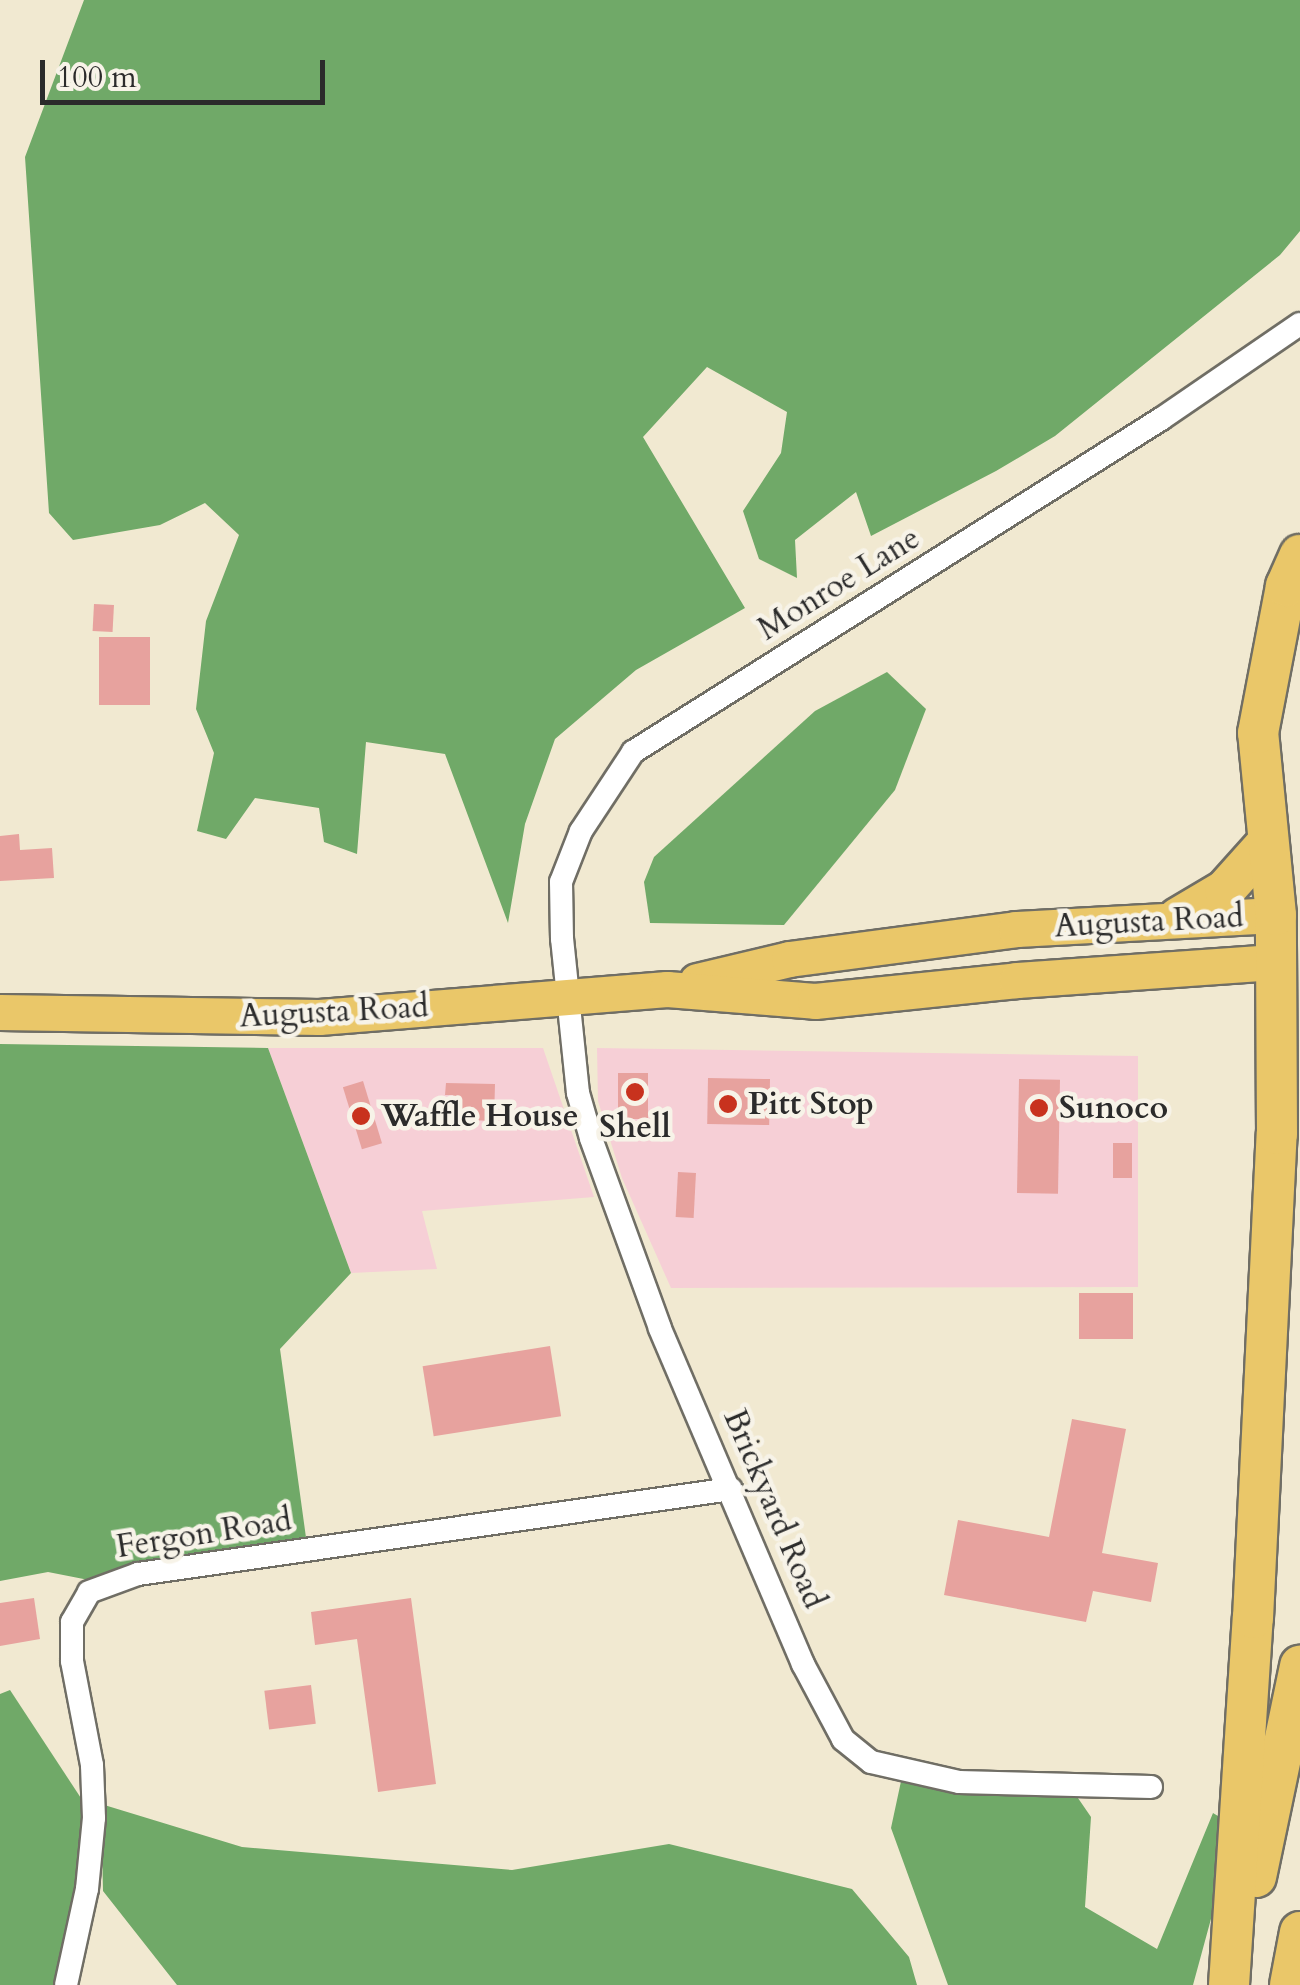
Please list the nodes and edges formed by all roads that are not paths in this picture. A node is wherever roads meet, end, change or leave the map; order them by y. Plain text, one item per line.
1 (1300, 324) edge
2 (1300, 555) edge
3 (1268, 842) junction
4 (1276, 915) junction
5 (1178, 918) junction
6 (1274, 962) junction
7 (666, 989) junction
8 (571, 996) junction
9 (0, 1012) edge
10 (731, 1488) junction
11 (1300, 1666) edge
12 (1151, 1787) dead end
13 (1300, 1932) edge
14 (66, 1985) edge
15 (1231, 1985) edge
16 (1290, 1985) edge

1 - 8 street, Monroe Lane
2 - 3 highway
3 - 4 highway
3 - 5 highway
4 - 5 main road, Augusta Road
4 - 6 highway
5 - 7 main road, Augusta Road
6 - 7 main road, Augusta Road
6 - 15 highway
7 - 8 main road, Augusta Road
8 - 9 main road, Augusta Road
8 - 10 street, Brickyard Road
10 - 12 street, Brickyard Road
10 - 14 street, Fergon Road
11 - 15 highway
13 - 16 highway

